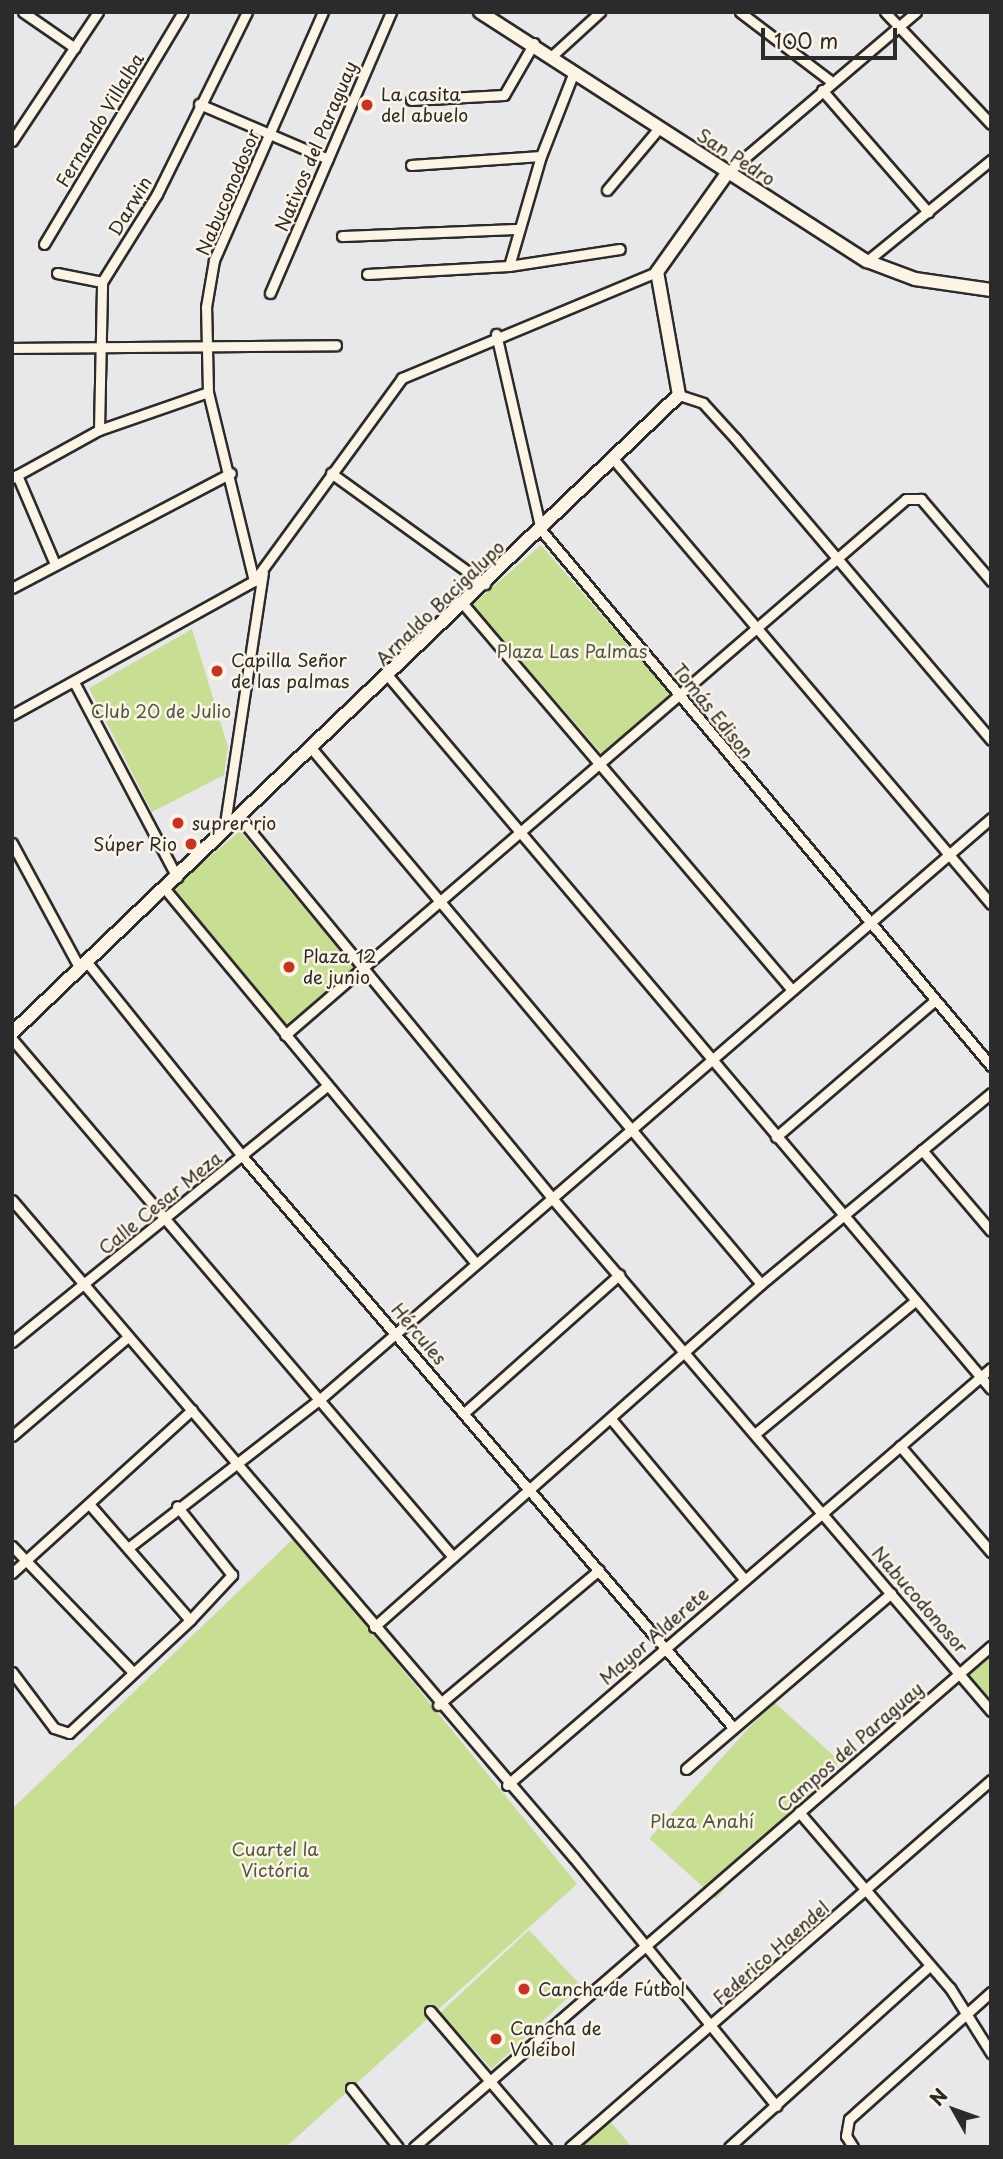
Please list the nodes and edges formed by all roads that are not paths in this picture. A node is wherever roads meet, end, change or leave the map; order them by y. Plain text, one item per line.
1 (23, 12) edge
2 (98, 12) edge
3 (183, 12) edge
4 (247, 12) edge
5 (323, 12) edge
6 (391, 12) edge
7 (600, 12) edge
8 (740, 12) edge
9 (885, 12) edge
10 (916, 12) edge
11 (485, 13) edge
12 (902, 24) junction
13 (534, 43) junction
14 (75, 48) junction
15 (553, 55) junction
16 (574, 72) junction
17 (832, 82) junction
18 (822, 90) junction
19 (411, 100) dead end
20 (199, 104) junction
21 (991, 124) edge
22 (659, 128) junction
23 (270, 135) junction
24 (13, 138) edge
25 (541, 156) junction
26 (328, 159) junction
27 (991, 160) edge
28 (411, 166) dead end
29 (728, 172) junction
30 (607, 190) dead end
31 (928, 212) junction
32 (517, 229) junction
33 (342, 236) dead end
34 (44, 244) dead end
35 (620, 249) dead end
36 (867, 261) junction
37 (509, 266) junction
38 (657, 272) junction
39 (57, 273) dead end
40 (367, 274) dead end
41 (102, 282) junction
42 (991, 290) edge
43 (270, 293) dead end
44 (496, 334) junction
45 (336, 345) dead end
46 (98, 346) junction
47 (12, 348) edge
48 (203, 348) junction
49 (208, 391) junction
50 (679, 395) junction
51 (99, 430) junction
52 (615, 461) junction
53 (231, 473) junction
54 (331, 473) junction
55 (15, 477) edge
56 (541, 530) junction
57 (841, 559) junction
58 (55, 564) junction
59 (263, 573) junction
60 (254, 581) junction
61 (991, 581) edge
62 (485, 584) junction
63 (12, 588) edge
64 (464, 605) junction
65 (761, 629) junction
66 (389, 677) junction
67 (74, 682) junction
68 (682, 697) junction
69 (12, 715) edge
70 (991, 740) edge
71 (312, 749) junction
72 (602, 766) junction
73 (240, 818) junction
74 (991, 818) edge
75 (223, 835) junction
76 (522, 835) junction
77 (12, 843) edge
78 (949, 854) junction
79 (177, 877) junction
80 (165, 889) junction
81 (442, 903) junction
82 (991, 904) edge
83 (868, 926) junction
84 (83, 964) junction
85 (366, 968) junction
86 (792, 990) junction
87 (933, 1002) junction
88 (12, 1033) edge
89 (285, 1035) junction
90 (12, 1039) edge
91 (712, 1061) junction
92 (991, 1066) edge
93 (326, 1087) junction
94 (991, 1093) edge
95 (631, 1129) junction
96 (776, 1137) junction
97 (922, 1150) junction
98 (243, 1157) junction
99 (551, 1197) junction
100 (12, 1199) edge
101 (844, 1217) junction
102 (165, 1219) junction
103 (991, 1231) edge
104 (476, 1263) junction
105 (619, 1275) junction
106 (84, 1284) junction
107 (761, 1284) junction
108 (914, 1302) junction
109 (398, 1332) junction
110 (128, 1337) junction
111 (12, 1342) edge
112 (688, 1353) junction
113 (991, 1368) edge
114 (981, 1377) junction
115 (991, 1389) edge
116 (318, 1400) junction
117 (192, 1410) junction
118 (464, 1413) junction
119 (612, 1419) junction
120 (756, 1433) junction
121 (12, 1436) edge
122 (900, 1446) junction
123 (240, 1464) junction
124 (530, 1491) junction
125 (90, 1505) junction
126 (177, 1506) junction
127 (823, 1511) junction
128 (12, 1546) edge
129 (128, 1548) junction
130 (991, 1552) edge
131 (453, 1557) junction
132 (26, 1560) junction
133 (599, 1570) junction
134 (12, 1573) edge
135 (744, 1579) junction
136 (891, 1593) junction
137 (190, 1620) junction
138 (374, 1627) junction
139 (991, 1646) edge
140 (663, 1649) junction
141 (132, 1671) junction
142 (12, 1672) edge
143 (961, 1672) junction
144 (438, 1705) junction
145 (991, 1711) edge
146 (731, 1725) junction
147 (686, 1769) dead end
148 (991, 1780) edge
149 (506, 1785) junction
150 (799, 1812) junction
151 (867, 1892) junction
152 (641, 1947) junction
153 (928, 1967) junction
154 (991, 1992) edge
155 (430, 2011) dead end
156 (964, 2015) junction
157 (710, 2026) junction
158 (991, 2053) edge
159 (491, 2080) junction
160 (351, 2088) dead end
161 (776, 2106) junction
162 (398, 2147) edge
163 (414, 2147) edge
164 (546, 2147) edge
165 (570, 2147) edge
166 (729, 2147) edge
167 (853, 2147) edge

1 - 14 street
2 - 14 street
3 - 34 street, Fernando Villalba
4 - 20 street, Darwin
5 - 23 street, Nabuconodosor
6 - 26 street, Nativos del Paraguay
7 - 15 street
8 - 17 street
9 - 12 street
10 - 12 street
11 - 13 street, San Pedro
12 - 17 street
12 - 21 street
13 - 15 street, San Pedro
13 - 19 street
14 - 24 street
15 - 16 street, San Pedro
16 - 22 street, San Pedro
16 - 25 street
17 - 18 street
18 - 29 street
18 - 31 street
20 - 23 street
20 - 41 street, Darwin
22 - 29 street, San Pedro
22 - 30 street
23 - 26 street
23 - 48 street, Nabuconodosor
25 - 28 street
25 - 32 street
26 - 43 street, Nativos del Paraguay
27 - 31 street
29 - 36 street, San Pedro
29 - 38 street
31 - 36 street
32 - 33 street
32 - 37 street
35 - 37 street
36 - 42 street, San Pedro
37 - 40 street
38 - 44 street
38 - 50 street
39 - 41 street
41 - 46 street, Darwin
44 - 54 street
44 - 56 street, Tomás Edison
45 - 48 street
46 - 47 street
46 - 48 street
46 - 51 street, Darwin
48 - 49 street, Nabuconodosor
49 - 51 street
49 - 53 street, Nabuconodosor
50 - 52 street, Arnaldo Bacigalupo
50 - 57 street
51 - 55 street
52 - 56 street, Arnaldo Bacigalupo
52 - 65 street
53 - 58 street
53 - 60 street, Nabuconodosor
54 - 59 street
54 - 62 street
55 - 58 street
56 - 62 street, Arnaldo Bacigalupo
56 - 68 street, Tomás Edison
57 - 61 street
57 - 65 street
57 - 70 street
58 - 63 street
59 - 60 street
59 - 75 street
60 - 67 street
62 - 64 street, Arnaldo Bacigalupo
64 - 66 street, Arnaldo Bacigalupo
64 - 72 street
65 - 68 street
65 - 78 street
66 - 71 street, Arnaldo Bacigalupo
66 - 76 street
67 - 69 street
67 - 79 street
68 - 72 street
68 - 83 street, Tomás Edison
71 - 73 street, Arnaldo Bacigalupo
71 - 81 street
72 - 76 street
72 - 86 street
73 - 75 street, Arnaldo Bacigalupo
73 - 85 street, Nabucodonosor
74 - 78 street
75 - 79 street, Arnaldo Bacigalupo
76 - 81 street
76 - 91 street
77 - 84 street, Hércules
78 - 82 street
78 - 83 street
79 - 80 street, Arnaldo Bacigalupo
80 - 84 street, Arnaldo Bacigalupo
80 - 89 street
81 - 85 street
81 - 95 street
83 - 86 street
83 - 87 street, Tomás Edison
84 - 88 street, Arnaldo Bacigalupo
84 - 98 street, Hércules
85 - 89 street
85 - 99 street, Nabucodonosor
86 - 91 street
87 - 92 street, Tomás Edison
87 - 96 street
89 - 93 street
90 - 102 street
91 - 95 street
91 - 96 street
93 - 98 street, Calle Cesar Meza
93 - 104 street
94 - 97 street
95 - 99 street
95 - 107 street
96 - 101 street
97 - 101 street
97 - 103 street
98 - 102 street, Calle Cesar Meza
98 - 109 street, Hércules
99 - 104 street
99 - 105 street, Nabucodonosor
100 - 106 street
101 - 107 street
101 - 108 street
102 - 106 street, Calle Cesar Meza
102 - 116 street
104 - 109 street
105 - 112 street, Nabucodonosor
105 - 118 street
106 - 110 street
106 - 111 street, Calle Cesar Meza
107 - 112 street
108 - 114 street
108 - 120 street
109 - 116 street
109 - 118 street, Hércules
110 - 117 street
110 - 121 street
112 - 119 street
112 - 120 street, Nabucodonosor
113 - 114 street, Mayor Alderete
114 - 115 street
114 - 122 street, Mayor Alderete
116 - 123 street
116 - 131 street
117 - 123 street
117 - 125 street
118 - 124 street, Hércules
119 - 124 street
119 - 135 street
120 - 127 street, Nabucodonosor
122 - 127 street, Mayor Alderete
122 - 130 street
123 - 126 street
123 - 138 street
124 - 131 street
124 - 133 street, Hércules
125 - 129 street
125 - 132 street
126 - 129 street
126 - 137 street
127 - 135 street, Mayor Alderete
127 - 136 street, Nabucodonosor
128 - 132 street
129 - 137 street
131 - 138 street
132 - 134 street
132 - 141 street
133 - 140 street, Hércules
133 - 144 street
135 - 140 street, Mayor Alderete
136 - 143 street, Nabucodonosor
136 - 146 street
137 - 141 street
138 - 144 street
139 - 143 street, Campos del Paraguay
140 - 146 street, Hércules
140 - 149 street, Mayor Alderete
141 - 142 street
143 - 145 street, Nabucodonosor
143 - 150 street, Campos del Paraguay
144 - 149 street
146 - 147 street
148 - 151 street, Federico Haendel
149 - 152 street
150 - 151 street
150 - 152 street, Campos del Paraguay
151 - 153 street
151 - 157 street, Federico Haendel
152 - 157 street
152 - 159 street, Campos del Paraguay
153 - 156 street
153 - 161 street
154 - 156 street
155 - 159 street
156 - 158 street
156 - 167 street
157 - 161 street
157 - 165 street, Federico Haendel
159 - 163 street, Campos del Paraguay
159 - 164 street
160 - 162 street
161 - 166 street

